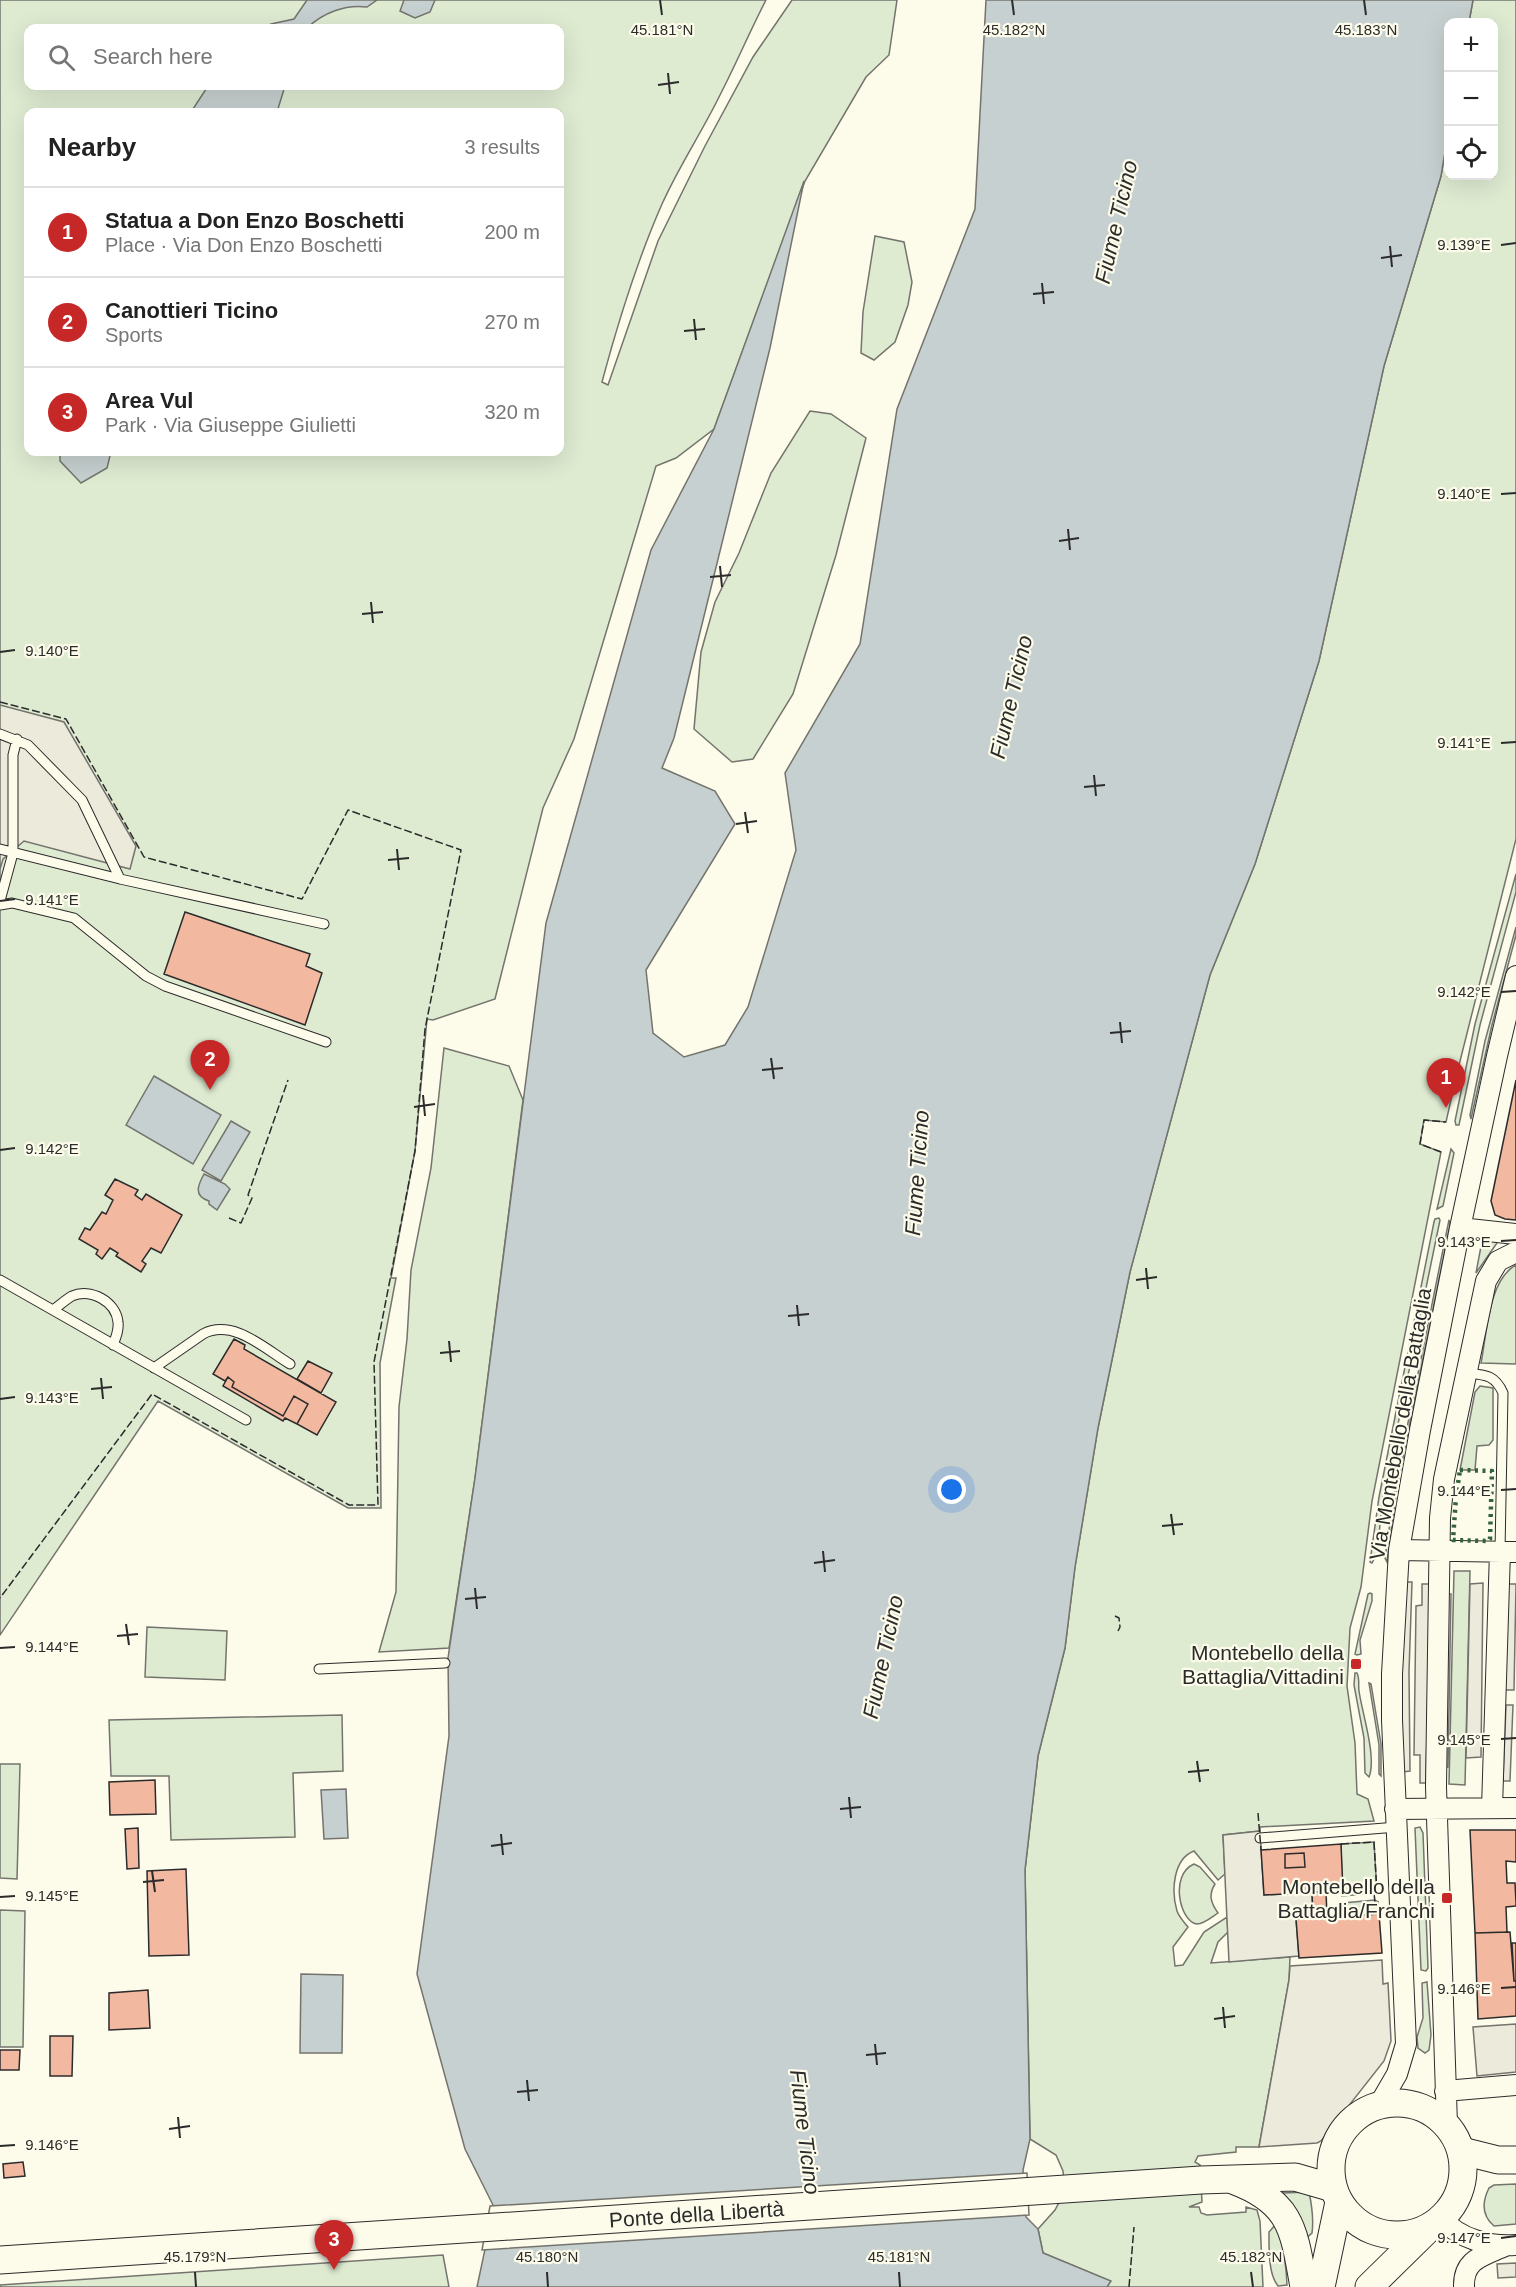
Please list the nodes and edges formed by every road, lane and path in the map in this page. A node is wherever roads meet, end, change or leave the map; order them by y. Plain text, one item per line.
1 (0, 734) edge
2 (17, 739) junction
3 (0, 849) edge
4 (13, 853) junction
5 (120, 879) junction
6 (0, 897) edge
7 (0, 905) edge
8 (324, 924) dead end
9 (1516, 976) edge
10 (326, 1042) dead end
11 (1462, 1221) junction
12 (1516, 1234) edge
13 (1507, 1257) edge
14 (0, 1280) edge
15 (53, 1310) junction
16 (113, 1345) junction
17 (290, 1364) dead end
18 (154, 1368) junction
19 (1467, 1373) junction
20 (246, 1420) dead end
21 (1400, 1550) junction
22 (1439, 1551) junction
23 (1508, 1552) edge
24 (445, 1663) dead end
25 (319, 1669) dead end
26 (1437, 1808) junction
27 (1492, 1808) junction
28 (1516, 1808) edge
29 (1396, 1818) junction
30 (1260, 1838) dead end
31 (1516, 2085) edge
32 (1445, 2091) junction
33 (1379, 2105) junction
34 (1447, 2125) junction
35 (1462, 2151) junction
36 (1332, 2158) junction
37 (1507, 2160) edge
38 (1294, 2177) junction
39 (1228, 2179) junction
40 (1463, 2181) junction
41 (1336, 2195) junction
42 (1436, 2224) junction
43 (1510, 2245) edge
44 (0, 2260) edge
45 (1304, 2287) edge
46 (1321, 2287) edge
47 (1369, 2287) edge
48 (1464, 2287) edge

1 - 2 lane
2 - 4 lane
2 - 5 lane
3 - 4 lane
4 - 5 lane
4 - 6 lane
5 - 8 lane
7 - 10 lane
9 - 11 street, Via Montebello della Battaglia
11 - 12 street
11 - 21 street, Via Montebello della Battaglia
13 - 19 street
14 - 15 lane
15 - 16 lane
15 - 16 lane
16 - 18 lane
17 - 18 lane
18 - 20 lane
19 - 22 street
19 - 23 lane
21 - 22 street
21 - 29 street, Via Montebello della Battaglia
22 - 23 street
22 - 26 street
23 - 27 street
24 - 25 lane
26 - 27 street
26 - 29 street
26 - 32 street
27 - 28 street
29 - 30 lane
29 - 33 street, Via Montebello della Battaglia
31 - 32 street
32 - 34 street
33 - 34 main road
33 - 36 main road
34 - 35 main road
35 - 37 main road
35 - 40 main road
36 - 38 main road
36 - 41 main road
37 - 40 main road
38 - 39 main road, Ponte della Libertà
38 - 41 main road
39 - 44 main road, Ponte della Libertà
39 - 45 main road
40 - 42 main road
41 - 42 main road
41 - 46 main road
42 - 43 street
42 - 47 main road
43 - 48 street

